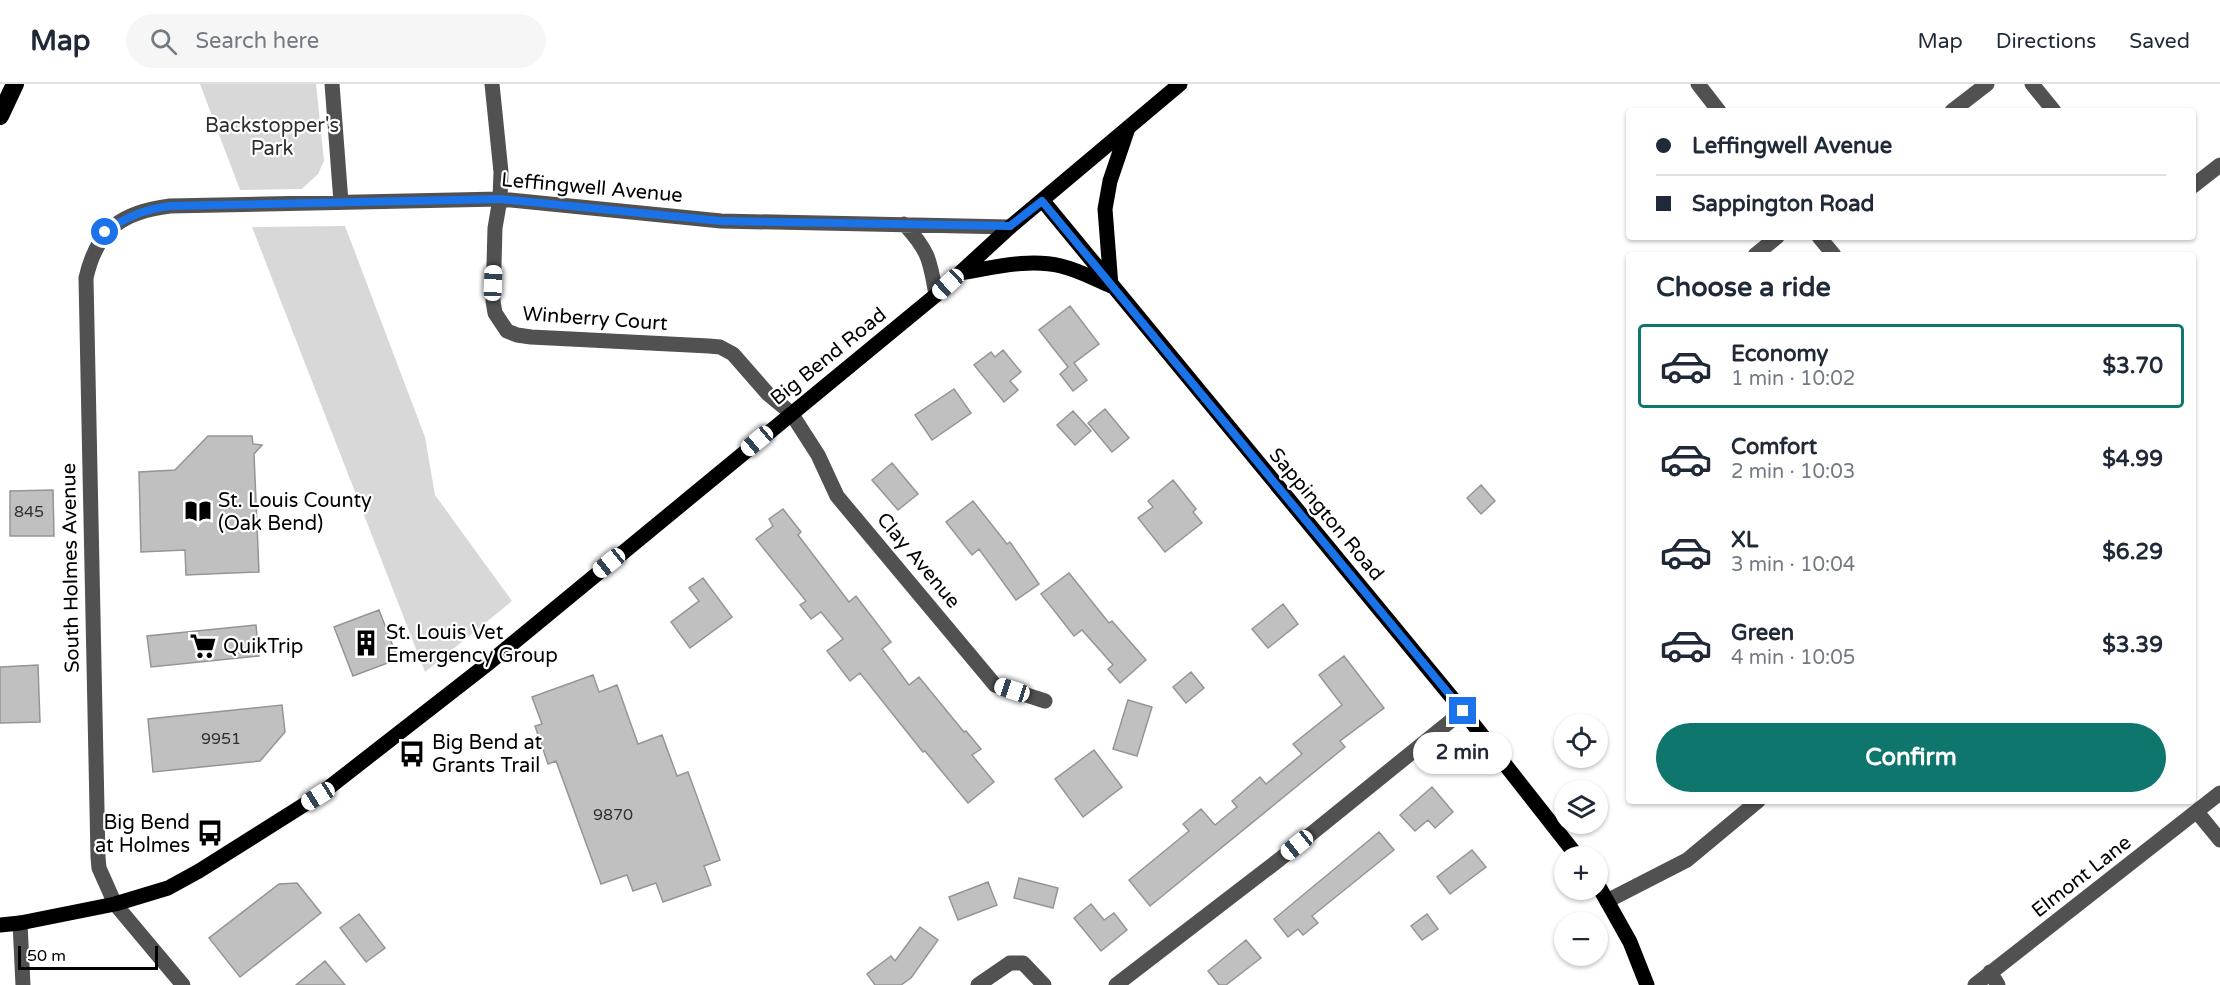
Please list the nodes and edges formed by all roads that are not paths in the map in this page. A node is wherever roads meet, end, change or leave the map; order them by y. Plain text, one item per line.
1 (15, 84) edge
2 (332, 84) edge
3 (492, 84) edge
4 (1180, 84) edge
5 (1698, 84) edge
6 (1987, 84) edge
7 (2032, 84) edge
8 (1717, 108) edge
9 (1956, 108) edge
10 (2052, 108) edge
11 (0, 116) edge
12 (1129, 125) junction
13 (2220, 165) edge
14 (2196, 184) edge
15 (500, 199) junction
16 (1042, 201) junction
17 (341, 202) junction
18 (904, 224) junction
19 (1010, 226) junction
20 (105, 232) joint
21 (1773, 240) edge
22 (1822, 240) edge
23 (1759, 252) edge
24 (1832, 252) edge
25 (960, 273) junction
26 (1111, 286) junction
27 (936, 296) junction
28 (791, 413) junction
29 (1045, 701) dead end
30 (1463, 711) junction
31 (2220, 793) edge
32 (1754, 804) edge
33 (2197, 812) junction
34 (2220, 840) edge
35 (1569, 846) edge
36 (1607, 901) joint
37 (115, 904) junction
38 (20, 923) junction
39 (0, 925) edge
40 (1994, 979) edge
41 (23, 985) edge
42 (183, 985) edge
43 (978, 985) edge
44 (1044, 985) edge
45 (1116, 985) edge
46 (1647, 985) edge
47 (1975, 985) edge

1 - 11 highway
2 - 17 street
3 - 15 street
4 - 12 main road, Big Bend Road
5 - 8 street
6 - 9 street
7 - 10 street
12 - 16 main road, Big Bend Road
12 - 26 main road
13 - 14 street
15 - 17 street, Leffingwell Avenue
15 - 18 street, Leffingwell Avenue
15 - 28 street, Winberry Court
16 - 19 main road, Big Bend Road
16 - 26 main road, Sappington Road
17 - 20 street, Leffingwell Avenue
18 - 19 street, Leffingwell Avenue
18 - 27 street
19 - 25 main road, Big Bend Road
20 - 37 street, South Holmes Avenue
21 - 23 street
22 - 24 street
25 - 26 main road
25 - 27 main road, Big Bend Road
26 - 30 main road, Sappington Road
27 - 28 main road, Big Bend Road
28 - 29 street, Clay Avenue
28 - 37 main road, Big Bend Road
30 - 35 main road, Sappington Road
30 - 45 street
31 - 33 street, Elmont Lane
32 - 36 street
33 - 34 street
33 - 40 street, Elmont Lane
36 - 46 main road
37 - 38 main road, Big Bend Road
37 - 42 street, South Holmes Avenue
38 - 39 main road, Big Bend Road
38 - 41 street
40 - 47 street, Elmont Lane
43 - 44 street

